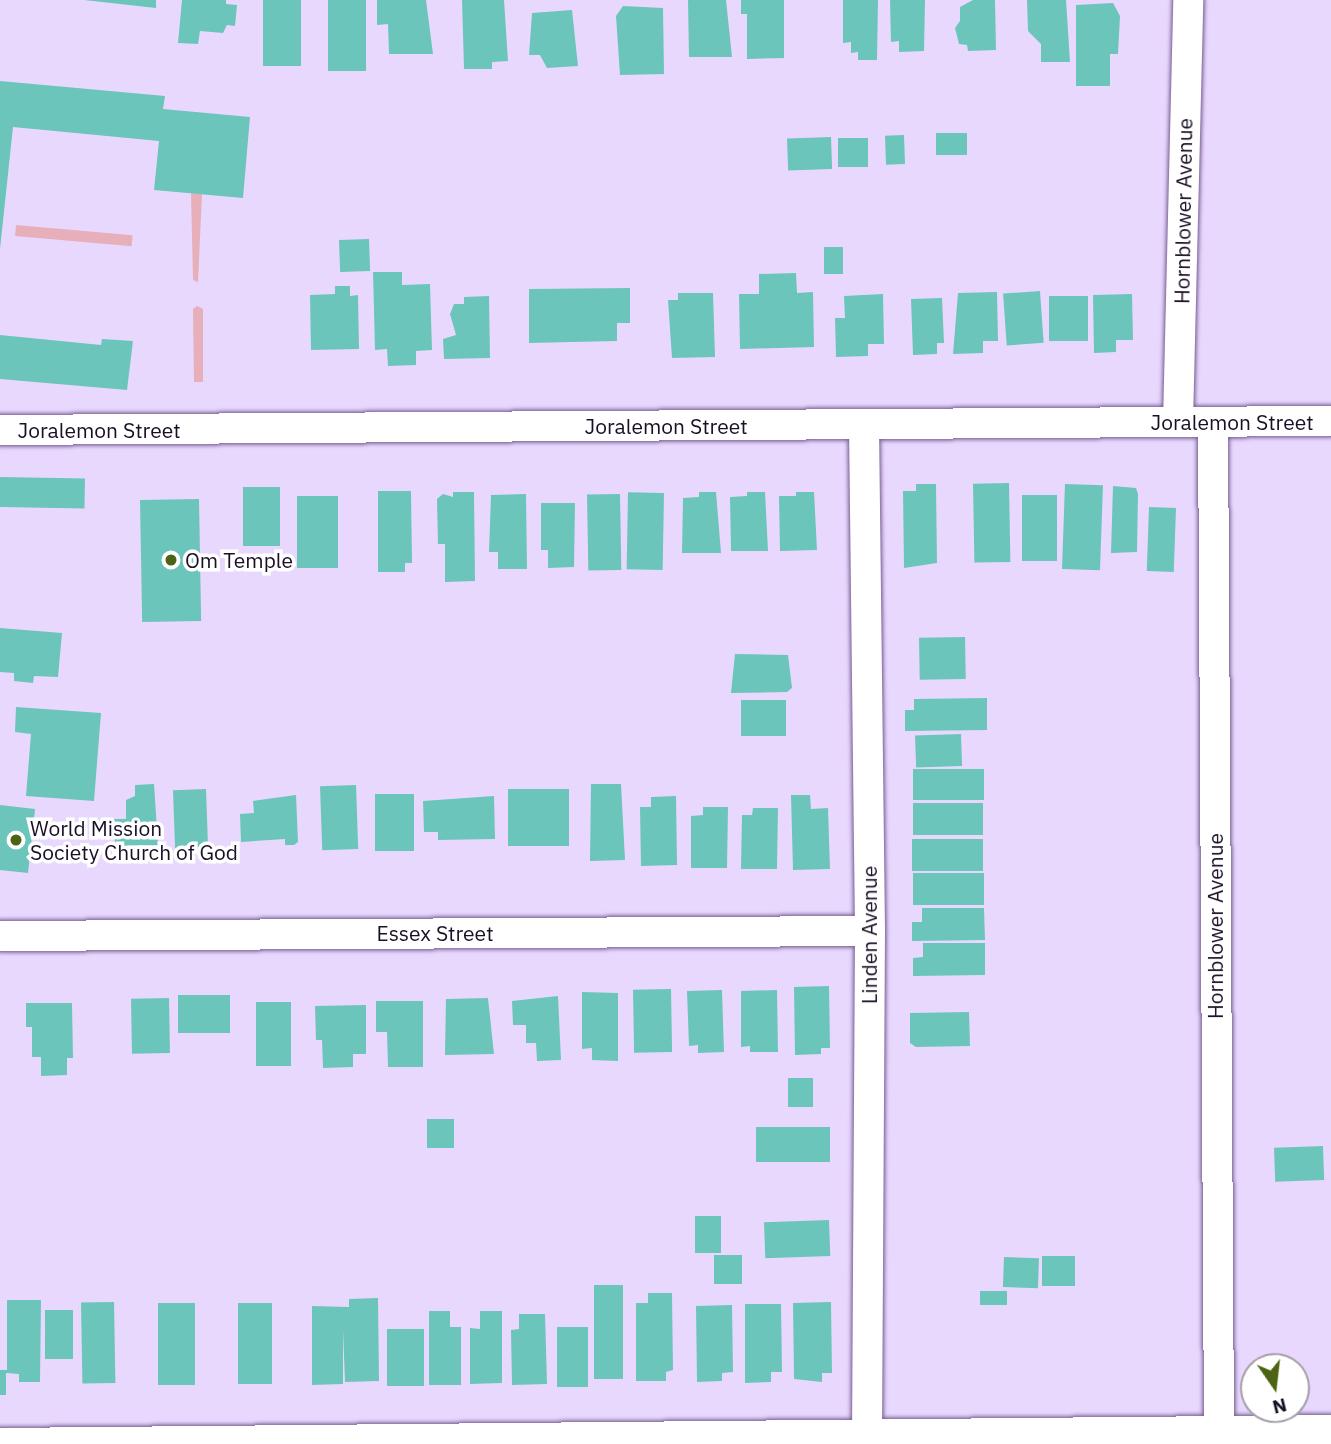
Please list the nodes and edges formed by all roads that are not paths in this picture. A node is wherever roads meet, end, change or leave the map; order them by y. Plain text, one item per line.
1 (1188, 0) edge
2 (1331, 421) edge
3 (1178, 422) junction
4 (1213, 422) junction
5 (864, 425) junction
6 (0, 430) edge
7 (870, 930) junction
8 (0, 936) edge
9 (1219, 1430) junction
10 (1331, 1430) edge
11 (867, 1438) edge
12 (0, 1443) edge
13 (165, 1443) edge

1 - 3 street, Hornblower Avenue
2 - 4 street, Joralemon Street
3 - 4 street, Joralemon Street
3 - 5 street, Joralemon Street
4 - 9 street, Hornblower Avenue
5 - 6 street, Joralemon Street
5 - 7 street, Linden Avenue
7 - 8 street, Essex Street
7 - 11 street, Linden Avenue
9 - 10 street
9 - 11 street
11 - 13 street
12 - 13 street

